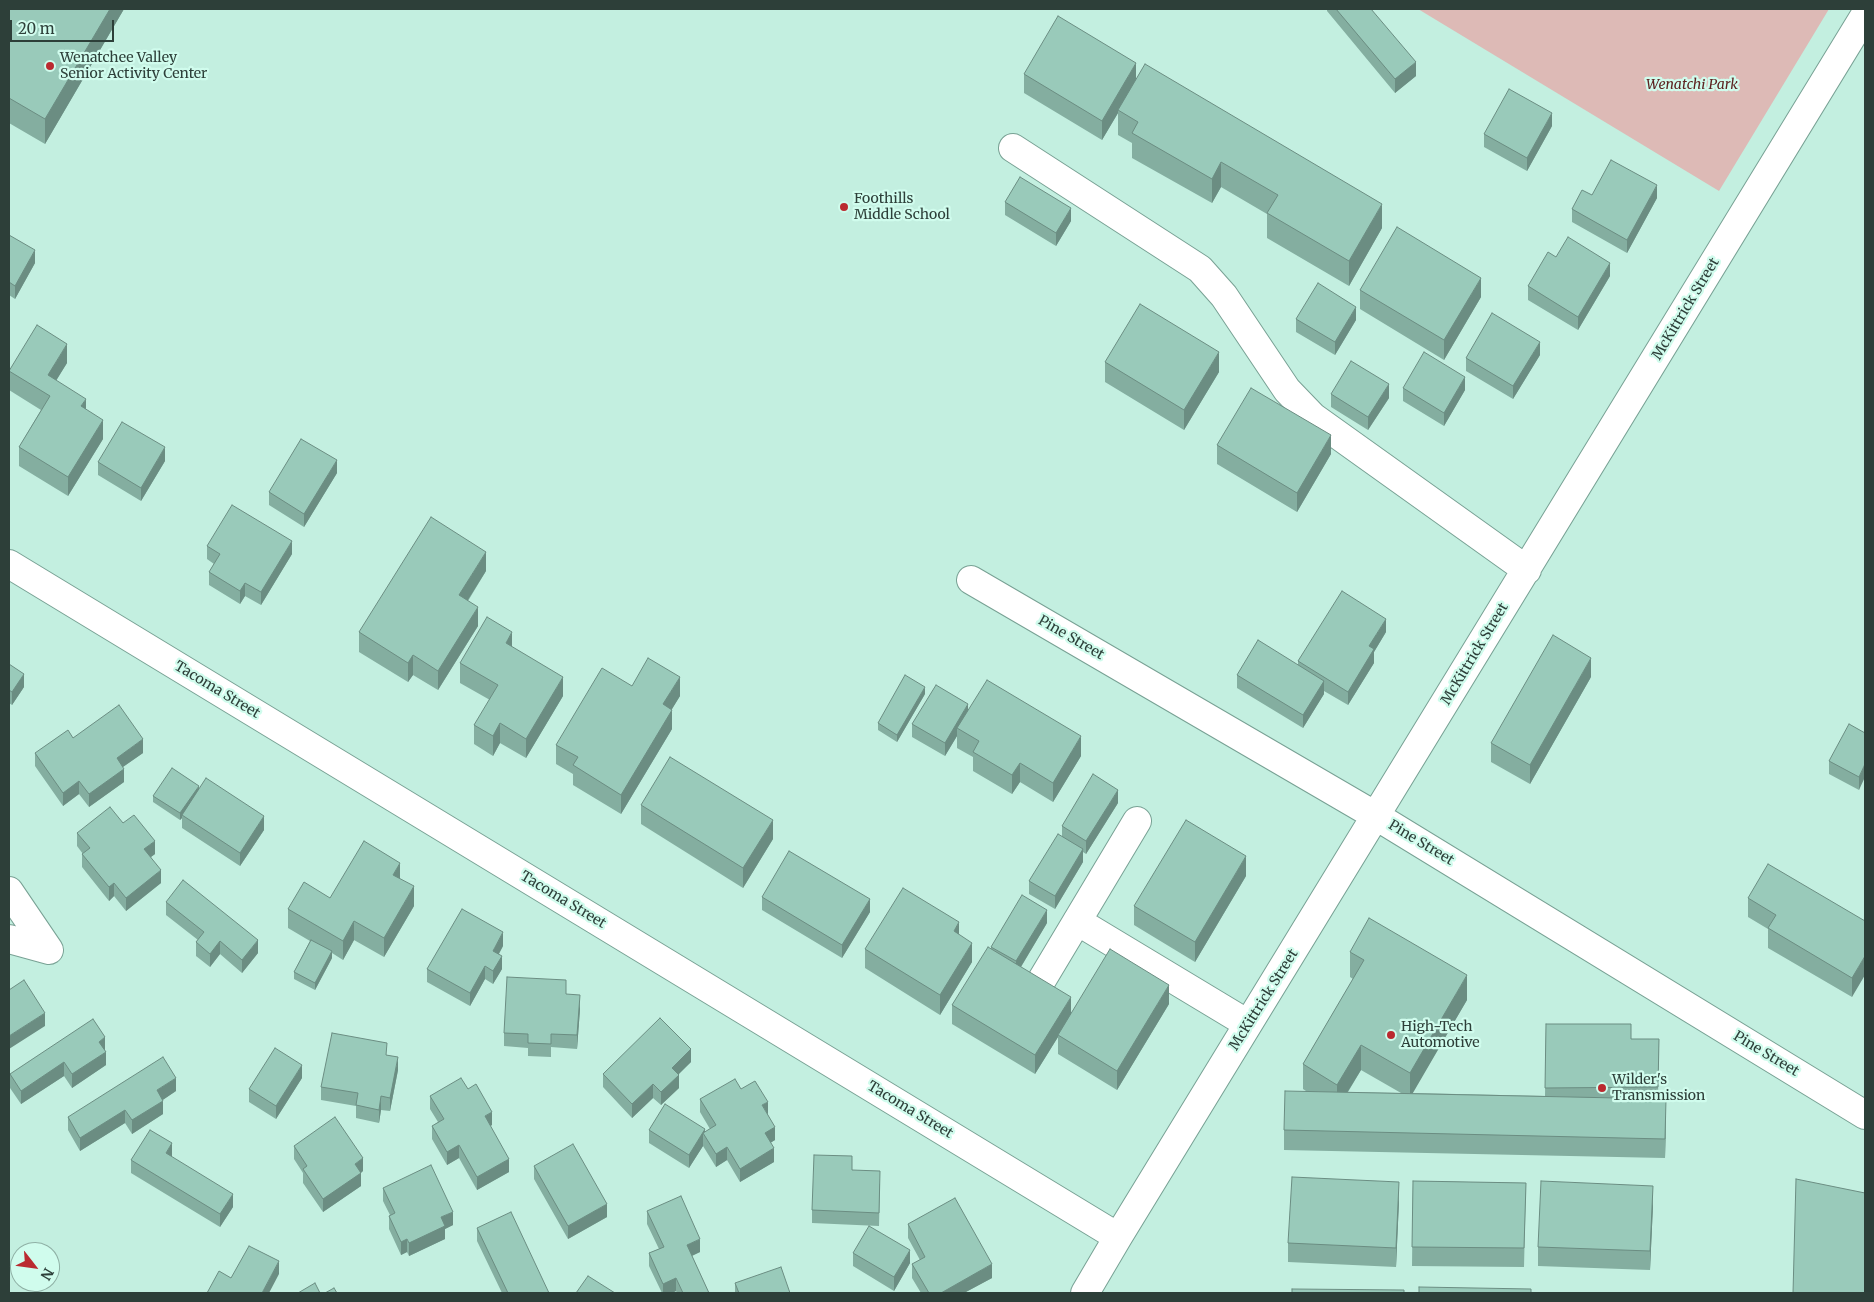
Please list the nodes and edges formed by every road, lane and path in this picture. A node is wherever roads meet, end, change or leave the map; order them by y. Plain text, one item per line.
1 (1865, 16) edge
2 (1013, 148) dead end
3 (9, 564) edge
4 (1526, 570) junction
5 (972, 580) dead end
6 (1376, 816) junction
7 (1137, 821) dead end
8 (9, 892) edge
9 (1077, 921) junction
10 (9, 939) edge
11 (1040, 983) edge
12 (1248, 1024) junction
13 (1865, 1115) edge
14 (1118, 1237) junction
15 (1085, 1293) edge

1 - 4 street, McKittrick Street
2 - 4 street
3 - 14 street, Tacoma Street
4 - 6 street, McKittrick Street
5 - 6 street, Pine Street
6 - 12 street, McKittrick Street
6 - 13 street, Pine Street
7 - 9 street
8 - 10 street
9 - 11 street
9 - 12 street
12 - 14 street, McKittrick Street
14 - 15 street, McKittrick Street

